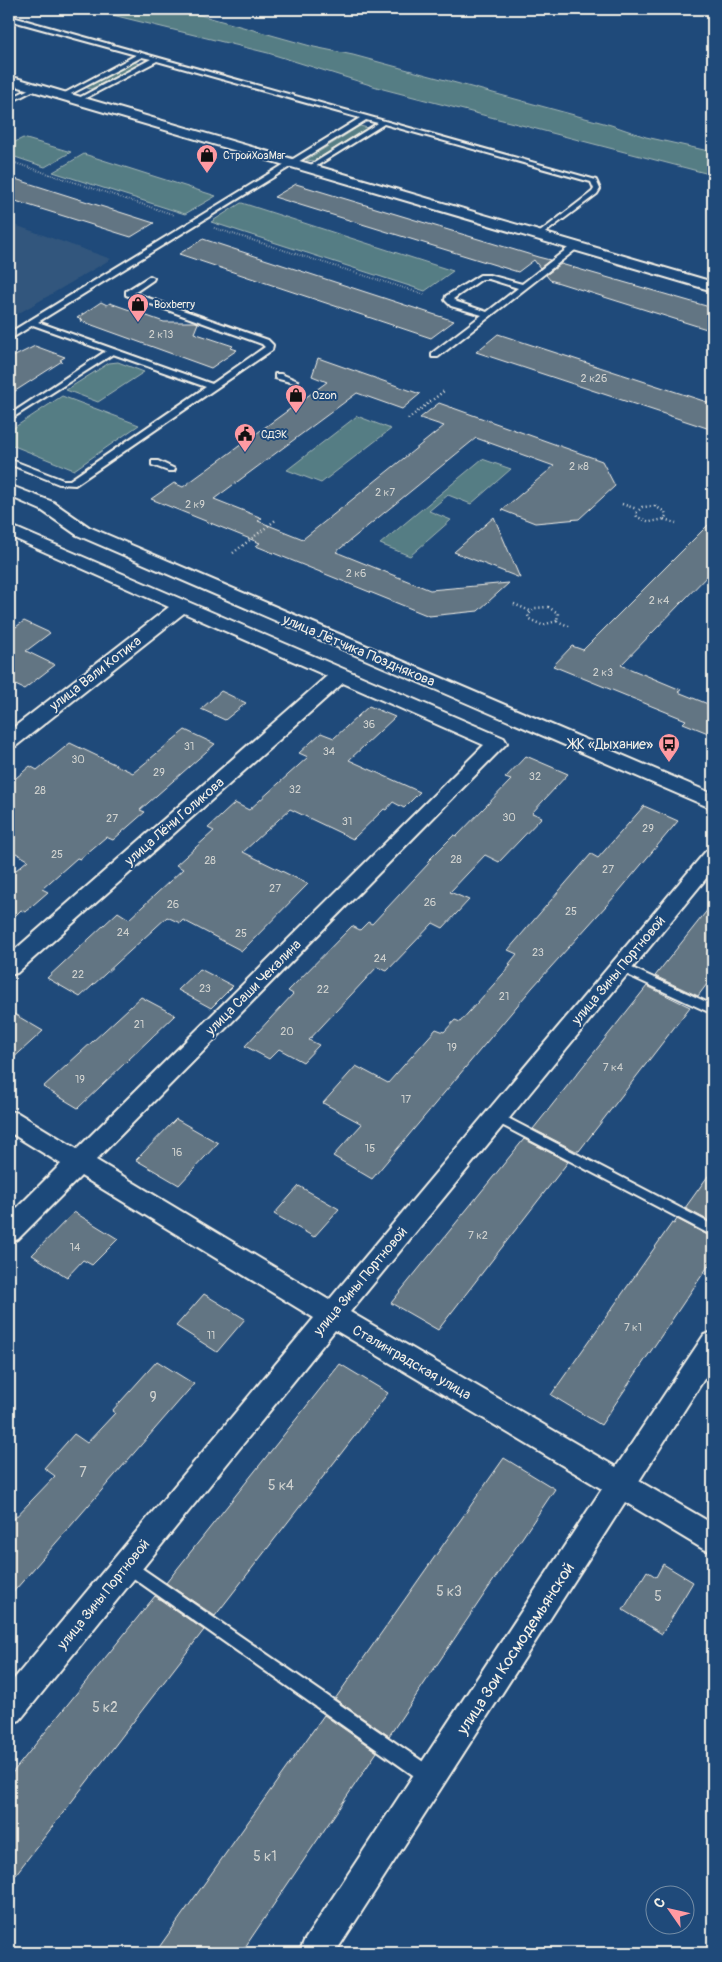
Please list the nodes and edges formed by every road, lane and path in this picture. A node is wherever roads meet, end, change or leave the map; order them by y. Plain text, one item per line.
1 (9, 18) edge
2 (141, 55) junction
3 (156, 59) junction
4 (9, 80) edge
5 (35, 88) junction
6 (62, 96) junction
7 (78, 100) junction
8 (9, 101) edge
9 (366, 117) junction
10 (383, 122) junction
11 (290, 163) junction
12 (308, 169) junction
13 (538, 236) junction
14 (575, 247) junction
15 (150, 278) dead end
16 (522, 287) junction
17 (713, 287) edge
18 (487, 314) junction
19 (32, 322) junction
20 (9, 336) edge
21 (112, 350) junction
22 (435, 355) dead end
23 (278, 376) dead end
24 (294, 381) dead end
25 (214, 387) junction
26 (444, 391) dead end
27 (9, 418) edge
28 (408, 419) dead end
29 (9, 461) edge
30 (155, 463) dead end
31 (171, 469) dead end
32 (9, 490) edge
33 (622, 504) dead end
34 (637, 509) junction
35 (277, 519) dead end
36 (664, 519) junction
37 (676, 524) dead end
38 (9, 530) edge
39 (233, 553) dead end
40 (514, 604) dead end
41 (181, 606) junction
42 (530, 611) junction
43 (557, 621) junction
44 (571, 627) dead end
45 (340, 675) junction
46 (9, 741) edge
47 (713, 802) edge
48 (713, 856) edge
49 (9, 967) edge
50 (621, 967) junction
51 (713, 1010) edge
52 (496, 1117) junction
53 (9, 1120) edge
54 (79, 1161) junction
55 (713, 1231) edge
56 (9, 1232) edge
57 (332, 1315) junction
58 (713, 1343) edge
59 (621, 1485) junction
60 (713, 1539) edge
61 (127, 1565) junction
62 (9, 1709) edge
63 (431, 1777) junction
64 (316, 1953) edge

1 - 2 lane
2 - 3 lane
2 - 6 lane
3 - 7 lane
3 - 9 lane
4 - 5 street
5 - 6 street
5 - 8 lane
6 - 7 street
7 - 11 street
9 - 10 lane
9 - 11 lane
10 - 12 lane
10 - 13 lane
11 - 12 street
11 - 19 lane
12 - 13 street
13 - 14 street
14 - 16 lane
14 - 17 street
15 - 25 lane
16 - 18 lane
16 - 18 lane
18 - 22 lane
19 - 20 lane
19 - 21 lane
21 - 25 lane
21 - 27 lane
23 - 24 lane
25 - 29 lane
26 - 28 path
30 - 31 lane
32 - 47 street, улица Лётчика Позднякова
33 - 34 path
34 - 36 path
34 - 36 path
35 - 39 path
36 - 37 path
38 - 41 street
40 - 42 path
41 - 45 street
41 - 46 street, улица Вали Котика
42 - 43 path
42 - 43 path
43 - 44 path
45 - 49 street, улица Лёни Голикова
45 - 54 street, улица Саши Чекалина
48 - 50 street, улица Зины Портновой
50 - 51 lane
50 - 52 street, улица Зины Портновой
52 - 55 lane
52 - 57 street, улица Зины Портновой
53 - 54 street, Сталинградская улица
54 - 56 street, улица Саши Чекалина
54 - 57 street, Сталинградская улица
57 - 59 street, Сталинградская улица
57 - 61 street, улица Зины Портновой
58 - 59 street, улица Зои Космодемьянской
59 - 60 street, Сталинградская улица
59 - 63 street, улица Зои Космодемьянской
61 - 62 street, улица Зины Портновой
61 - 63 lane
63 - 64 street, улица Зои Космодемьянской

